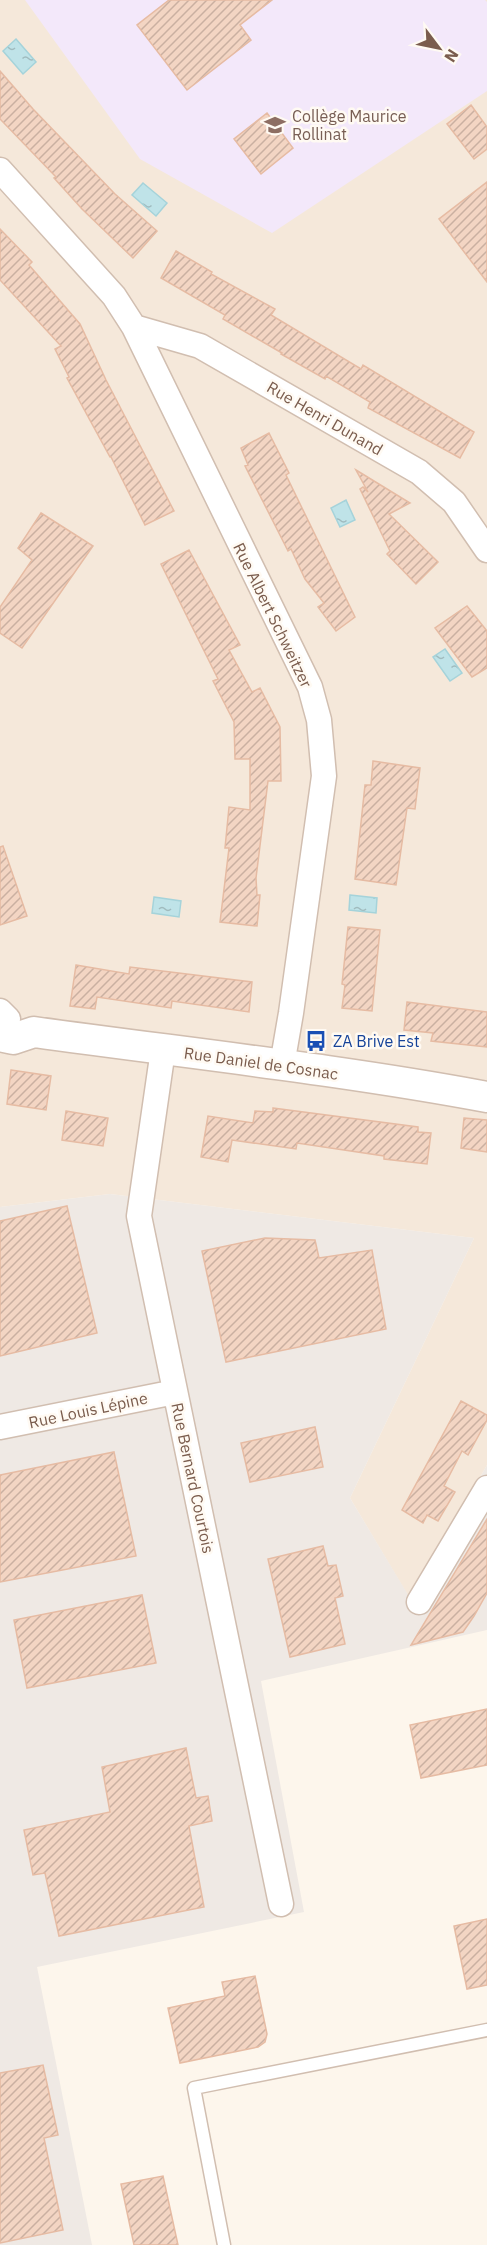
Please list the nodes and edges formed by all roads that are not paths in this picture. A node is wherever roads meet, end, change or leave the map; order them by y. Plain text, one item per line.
1 (0, 170) edge
2 (134, 327) junction
3 (487, 550) edge
4 (8, 1023) edge
5 (163, 1050) junction
6 (282, 1065) junction
7 (487, 1097) edge
8 (175, 1392) junction
9 (0, 1427) edge
10 (487, 1488) edge
11 (420, 1602) dead end
12 (282, 1904) dead end
13 (487, 2030) edge
14 (224, 2245) edge

1 - 2 street, Rue Albert Schweitzer
2 - 3 street, Rue Henri Dunand
2 - 6 street, Rue Albert Schweitzer
4 - 5 street, Rue Daniel de Cosnac
5 - 6 street, Rue Daniel de Cosnac
5 - 8 street, Rue Bernard Courtois
6 - 7 street, Rue Daniel de Cosnac
8 - 9 street, Rue Louis Lépine
8 - 12 street, Rue Bernard Courtois
10 - 11 street
13 - 14 lane

